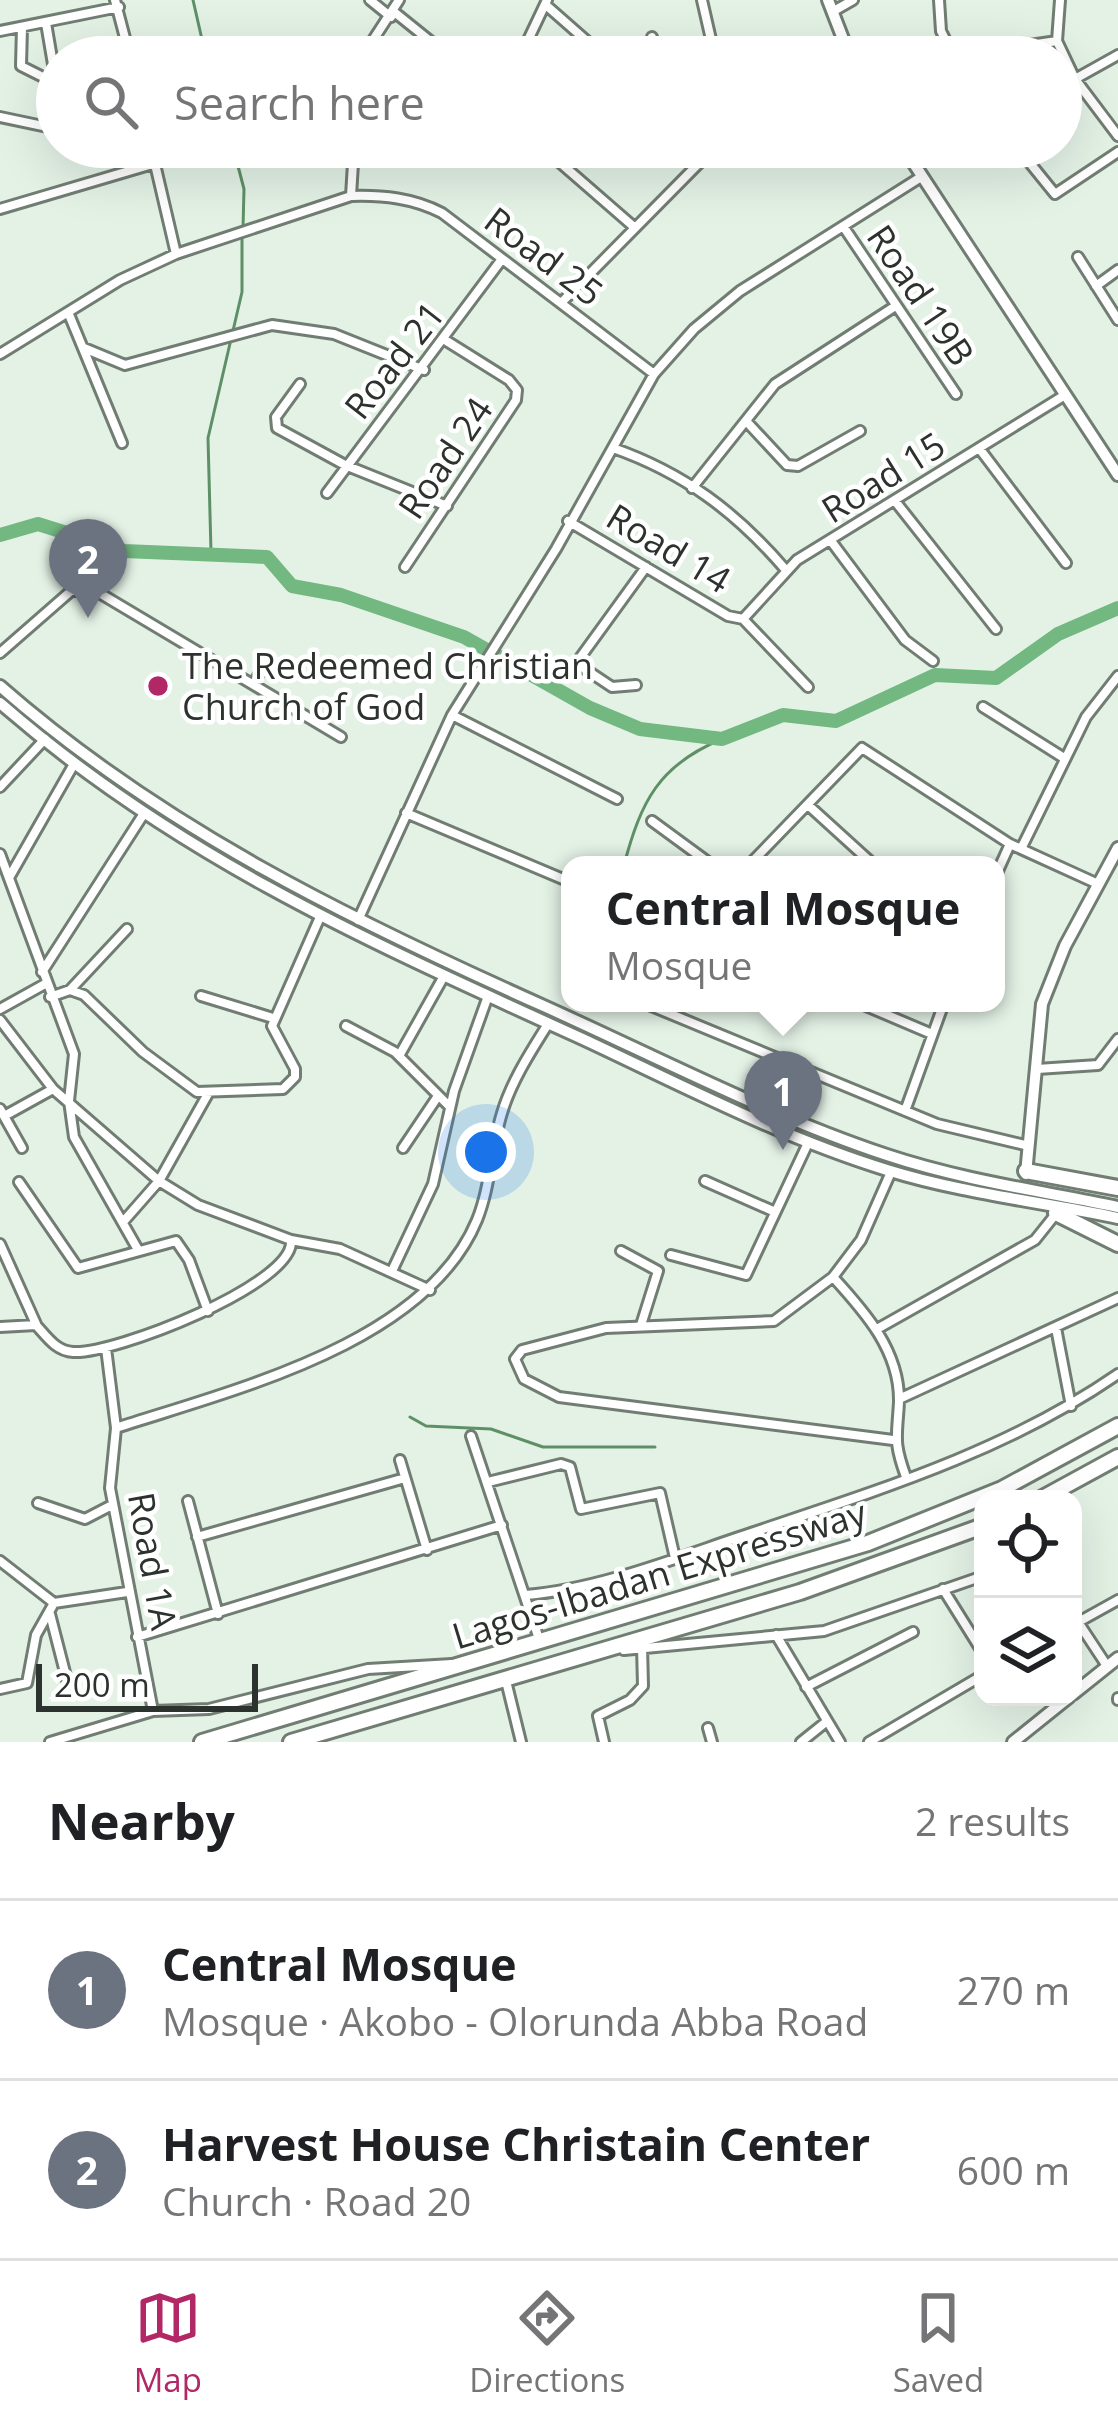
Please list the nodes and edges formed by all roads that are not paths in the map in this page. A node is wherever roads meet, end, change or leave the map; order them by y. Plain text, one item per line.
1 (370, 0) edge
2 (399, 0) edge
3 (702, 0) edge
4 (854, 0) edge
5 (939, 0) edge
6 (1060, 0) edge
7 (547, 3) edge
8 (117, 4) edge
9 (830, 6) edge
10 (392, 14) junction
11 (46, 23) junction
12 (22, 27) junction
13 (0, 31) edge
14 (48, 36) edge
15 (125, 36) edge
16 (377, 36) edge
17 (422, 36) edge
18 (530, 36) edge
19 (582, 36) edge
20 (710, 36) edge
21 (842, 36) edge
22 (944, 36) edge
23 (1057, 36) edge
24 (1118, 55) edge
25 (36, 74) edge
26 (1082, 75) edge
27 (1082, 88) edge
28 (0, 117) edge
29 (36, 125) edge
30 (1118, 136) edge
31 (1118, 152) edge
32 (139, 168) edge
33 (157, 168) edge
34 (352, 168) edge
35 (566, 168) edge
36 (694, 168) edge
37 (916, 168) edge
38 (1034, 168) edge
39 (921, 177) junction
40 (350, 196) junction
41 (0, 209) edge
42 (842, 226) junction
43 (634, 227) junction
44 (176, 254) junction
45 (1078, 257) dead end
46 (502, 259) junction
47 (1118, 270) edge
48 (1096, 286) junction
49 (562, 302) junction
50 (894, 307) junction
51 (68, 312) junction
52 (1118, 320) edge
53 (446, 340) junction
54 (84, 348) junction
55 (0, 354) edge
56 (424, 370) junction
57 (654, 374) junction
58 (1055, 380) junction
59 (300, 384) dead end
60 (956, 394) dead end
61 (1065, 395) junction
62 (1045, 408) junction
63 (747, 422) junction
64 (860, 431) dead end
65 (122, 443) dead end
66 (613, 448) junction
67 (979, 448) junction
68 (345, 465) junction
69 (1118, 475) edge
70 (692, 488) junction
71 (327, 493) dead end
72 (895, 501) junction
73 (447, 506) junction
74 (568, 521) junction
75 (831, 541) junction
76 (1066, 563) dead end
77 (404, 567) dead end
78 (646, 567) junction
79 (784, 569) junction
80 (743, 619) junction
81 (996, 629) dead end
82 (0, 653) edge
83 (269, 657) dead end
84 (933, 662) dead end
85 (1118, 676) edge
86 (254, 683) junction
87 (636, 685) dead end
88 (0, 686) edge
89 (808, 687) dead end
90 (0, 703) edge
91 (983, 707) dead end
92 (452, 715) junction
93 (340, 737) dead end
94 (45, 739) junction
95 (1064, 758) junction
96 (74, 764) junction
97 (0, 787) edge
98 (124, 792) junction
99 (616, 799) dead end
100 (808, 805) junction
101 (406, 813) junction
102 (143, 815) junction
103 (652, 821) dead end
104 (1010, 844) junction
105 (1118, 848) edge
106 (1021, 849) junction
107 (0, 854) edge
108 (700, 856) edge
109 (757, 856) edge
110 (864, 856) edge
111 (1004, 856) edge
112 (9, 878) junction
113 (561, 878) edge
114 (1098, 884) junction
115 (320, 917) junction
116 (358, 920) junction
117 (127, 929) dead end
118 (41, 973) junction
119 (444, 976) junction
120 (479, 976) junction
121 (45, 984) junction
122 (473, 989) junction
123 (70, 990) junction
124 (201, 996) dead end
125 (488, 996) junction
126 (50, 997) junction
127 (0, 1009) edge
128 (680, 1012) edge
129 (880, 1012) edge
130 (941, 1012) edge
131 (273, 1018) junction
132 (0, 1020) edge
133 (548, 1024) junction
134 (346, 1026) dead end
135 (932, 1034) junction
136 (1118, 1039) edge
137 (399, 1056) junction
138 (1037, 1070) junction
139 (52, 1089) junction
140 (209, 1092) junction
141 (438, 1096) junction
142 (69, 1102) junction
143 (449, 1106) junction
144 (3, 1112) edge
145 (904, 1112) junction
146 (830, 1135) junction
147 (808, 1143) junction
148 (1030, 1146) junction
149 (22, 1148) dead end
150 (404, 1148) dead end
151 (824, 1149) junction
152 (1026, 1171) junction
153 (891, 1172) junction
154 (159, 1180) junction
155 (705, 1180) dead end
156 (19, 1182) dead end
157 (1118, 1188) edge
158 (1022, 1189) junction
159 (1118, 1207) edge
160 (1052, 1208) junction
161 (773, 1211) junction
162 (1118, 1218) edge
163 (124, 1222) junction
164 (291, 1240) junction
165 (0, 1244) edge
166 (1118, 1244) edge
167 (137, 1248) junction
168 (621, 1251) dead end
169 (671, 1255) dead end
170 (392, 1271) junction
171 (833, 1277) junction
172 (430, 1290) junction
173 (1118, 1298) edge
174 (208, 1311) junction
175 (0, 1322) edge
176 (36, 1325) junction
177 (640, 1325) junction
178 (1056, 1328) junction
179 (877, 1329) junction
180 (106, 1348) junction
181 (1118, 1374) edge
182 (899, 1399) junction
183 (1071, 1406) junction
184 (1118, 1426) edge
185 (116, 1428) junction
186 (471, 1436) dead end
187 (893, 1440) junction
188 (1118, 1457) edge
189 (400, 1460) dead end
190 (906, 1477) junction
191 (406, 1478) junction
192 (488, 1482) junction
193 (1058, 1490) edge
194 (188, 1501) dead end
195 (38, 1503) dead end
196 (112, 1505) junction
197 (502, 1525) junction
198 (974, 1529) edge
199 (197, 1537) junction
200 (428, 1550) junction
201 (675, 1558) junction
202 (0, 1561) edge
203 (974, 1579) edge
204 (943, 1589) junction
205 (127, 1592) junction
206 (526, 1595) junction
207 (1118, 1600) edge
208 (52, 1608) junction
209 (218, 1614) junction
210 (1082, 1620) edge
211 (913, 1632) dead end
212 (1082, 1632) edge
213 (775, 1634) junction
214 (137, 1637) junction
215 (974, 1639) edge
216 (540, 1641) junction
217 (642, 1646) junction
218 (1118, 1658) edge
219 (463, 1665) junction
220 (1106, 1666) junction
221 (974, 1680) edge
222 (68, 1684) dead end
223 (507, 1684) junction
224 (1082, 1686) edge
225 (806, 1687) junction
226 (0, 1689) edge
227 (1057, 1706) edge
228 (153, 1711) junction
229 (826, 1722) junction
230 (708, 1728) dead end
231 (50, 1742) edge
232 (202, 1742) edge
233 (291, 1742) edge
234 (326, 1742) edge
235 (521, 1742) edge
236 (604, 1742) edge
237 (712, 1742) edge
238 (801, 1742) edge
239 (839, 1742) edge
240 (869, 1742) edge
241 (1013, 1742) edge

1 - 10 street
2 - 10 street
3 - 20 street
4 - 9 street
5 - 22 street
6 - 23 street
7 - 18 street
7 - 19 street
8 - 11 street
8 - 15 street
9 - 21 main road
10 - 16 street
10 - 17 street
11 - 12 street
11 - 14 street
12 - 13 street
12 - 25 street
24 - 26 street
27 - 30 street
28 - 29 street
31 - 38 street
32 - 41 street
33 - 44 street
34 - 40 street
35 - 43 street
36 - 43 street
37 - 39 main road
39 - 42 street
39 - 58 main road
40 - 44 street, Road 25
40 - 46 street, Road 25
42 - 50 street, Road 19B
42 - 57 street
43 - 49 street
44 - 51 street, Road 25
45 - 48 street
46 - 49 street, Road 25
46 - 53 street, Road 21
47 - 48 street
48 - 52 street
49 - 57 street, Road 25
50 - 60 street, Road 19B
50 - 63 street
51 - 54 street
51 - 55 street, Road 25
53 - 56 street, Road 21
53 - 73 street, Road 24
54 - 56 street
54 - 65 street
56 - 68 street, Road 21
57 - 66 street
58 - 61 main road
58 - 62 street
59 - 68 street
61 - 62 street, Road 15
61 - 69 main road
62 - 67 street, Road 15
63 - 64 street
63 - 70 street
66 - 70 street
66 - 74 street
67 - 72 street, Road 15
67 - 76 street
68 - 71 street, Road 21
68 - 73 street
70 - 79 street
72 - 75 street, Road 15
72 - 81 street
73 - 77 street, Road 24
74 - 78 street, Road 14
74 - 92 street
75 - 79 street, Road 15
75 - 84 street
78 - 80 street, Road 14
78 - 87 street
79 - 80 street, Road 15
80 - 89 street, Road 14
82 - 86 street
83 - 86 street
85 - 95 street
86 - 93 street
88 - 98 main road
90 - 94 main road
91 - 95 street
92 - 99 street
92 - 101 street
94 - 96 main road
94 - 97 street
95 - 106 street
96 - 98 main road
96 - 112 street
98 - 102 main road
98 - 116 main road
100 - 104 street
100 - 109 street
100 - 110 street
101 - 113 street
101 - 116 street
102 - 115 main road
102 - 118 street
103 - 108 street
104 - 106 street
104 - 111 street
105 - 114 main road
106 - 114 street
107 - 112 street
112 - 118 street
114 - 138 main road
115 - 119 main road
115 - 131 street
116 - 120 main road
117 - 123 street
118 - 121 street
119 - 122 main road
119 - 137 street
120 - 122 main road
120 - 146 main road
121 - 126 street
121 - 127 street
122 - 125 main road
123 - 126 street
123 - 140 street
124 - 131 street
125 - 133 main road
125 - 143 street
126 - 142 street
128 - 145 street
129 - 135 street
130 - 135 street
131 - 140 street
132 - 139 street
133 - 147 main road
133 - 172 street
134 - 137 street
135 - 145 street
136 - 138 street
137 - 141 street
138 - 148 main road
139 - 142 street
139 - 144 street
140 - 154 street
141 - 143 street
141 - 150 street
142 - 154 street
142 - 163 street
143 - 170 street
144 - 149 street
145 - 148 street
146 - 151 main road
146 - 158 main road
147 - 151 main road
147 - 161 street
148 - 152 main road
151 - 153 main road
152 - 157 highway
152 - 158 main road
153 - 160 main road
153 - 171 street
154 - 163 street
154 - 164 street
155 - 161 street
156 - 167 street
158 - 159 main road
160 - 162 main road
160 - 166 highway
160 - 179 street
161 - 169 street
163 - 167 street
164 - 170 street
164 - 174 street
165 - 176 street
167 - 174 street
168 - 177 street
170 - 172 street
171 - 177 street
171 - 179 street
172 - 185 street
173 - 178 street
174 - 180 street
175 - 176 street
176 - 180 street
177 - 187 street
178 - 182 street
178 - 183 street
179 - 182 street
180 - 185 street, Road 1A
181 - 183 street
182 - 187 street
183 - 190 street
184 - 216 highway, Lagos-Ibadan Expressway
185 - 196 street, Road 1A
186 - 192 street
187 - 190 street
188 - 193 highway
189 - 191 street
190 - 201 street
191 - 199 street
191 - 200 street
192 - 197 street
192 - 201 street
194 - 199 street
195 - 196 street
196 - 205 street, Road 1A
197 - 200 street
197 - 206 street
198 - 233 highway, Lagos-Ibadan Expressway
199 - 209 street
200 - 209 street
201 - 206 street
202 - 208 street
203 - 204 street
204 - 213 street
204 - 215 street
205 - 208 street
205 - 214 street, Road 1A
206 - 216 street
207 - 210 street
208 - 222 street
208 - 226 street
209 - 214 street
211 - 225 street
212 - 220 street
213 - 217 street
213 - 225 street
214 - 228 street, Road 1A
216 - 219 highway, Lagos-Ibadan Expressway
217 - 223 street
217 - 236 street
218 - 220 main road
219 - 228 street
219 - 232 highway, Lagos-Ibadan Expressway
220 - 224 main road
221 - 240 street
223 - 234 street
223 - 235 street
225 - 229 street
227 - 241 main road
228 - 231 street
229 - 238 street
229 - 239 street
230 - 237 street

